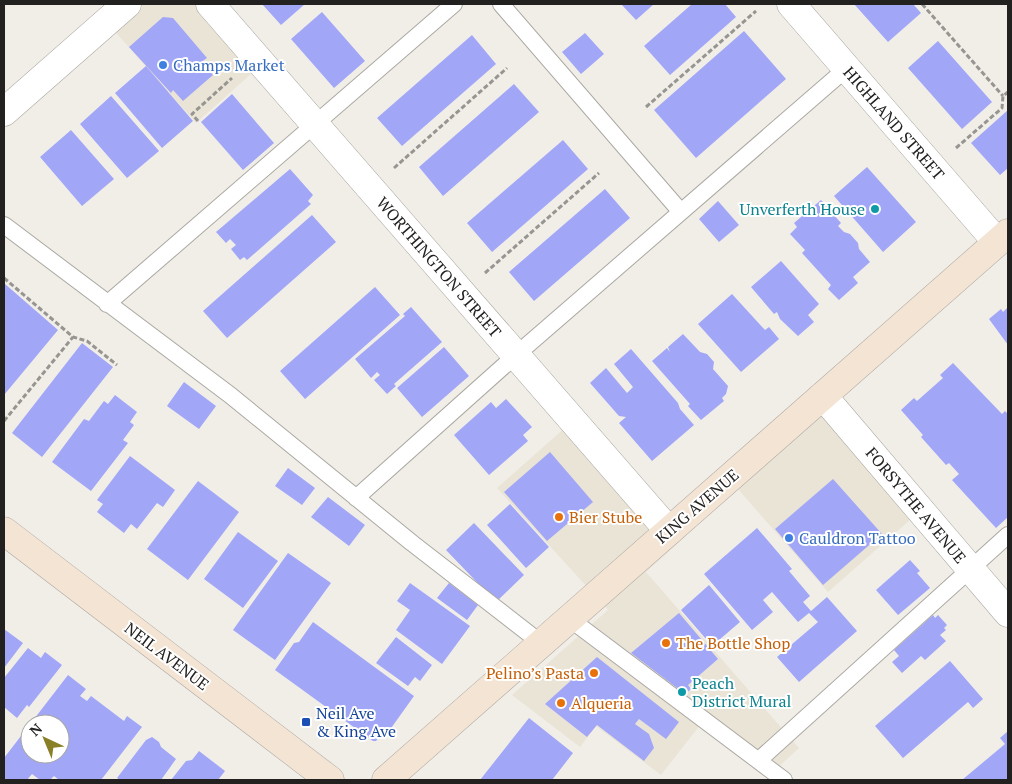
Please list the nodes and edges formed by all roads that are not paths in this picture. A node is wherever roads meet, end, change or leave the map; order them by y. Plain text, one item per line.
1 (128, 4) edge
2 (210, 4) edge
3 (454, 4) edge
4 (501, 4) edge
5 (792, 4) edge
6 (847, 68) junction
7 (4, 112) edge
8 (315, 124) junction
9 (681, 212) junction
10 (4, 225) edge
11 (1003, 237) edge
12 (107, 304) junction
13 (516, 356) junction
14 (823, 396) junction
15 (356, 498) junction
16 (4, 531) edge
17 (669, 531) junction
18 (1008, 535) edge
19 (970, 569) junction
20 (1008, 614) edge
21 (570, 619) junction
22 (541, 643) junction
23 (759, 760) junction
24 (330, 780) edge
25 (386, 780) edge
26 (784, 780) edge

1 - 7 street
2 - 8 street, WORTHINGTON STREET
3 - 8 lane
4 - 9 lane
5 - 6 street, HIGHLAND STREET
6 - 9 lane
6 - 11 street, HIGHLAND STREET
8 - 12 lane
8 - 13 street, WORTHINGTON STREET
9 - 13 lane
10 - 12 lane
11 - 14 street, KING AVENUE
12 - 15 lane
13 - 15 lane
13 - 17 street, WORTHINGTON STREET
14 - 17 street, KING AVENUE
14 - 19 street, FORSYTHE AVENUE
15 - 22 lane
16 - 24 street, NEIL AVENUE
17 - 21 street, KING AVENUE
18 - 19 lane
19 - 20 street, FORSYTHE AVENUE
19 - 23 lane
21 - 22 street, KING AVENUE
21 - 23 lane
22 - 25 street, KING AVENUE
23 - 26 lane

